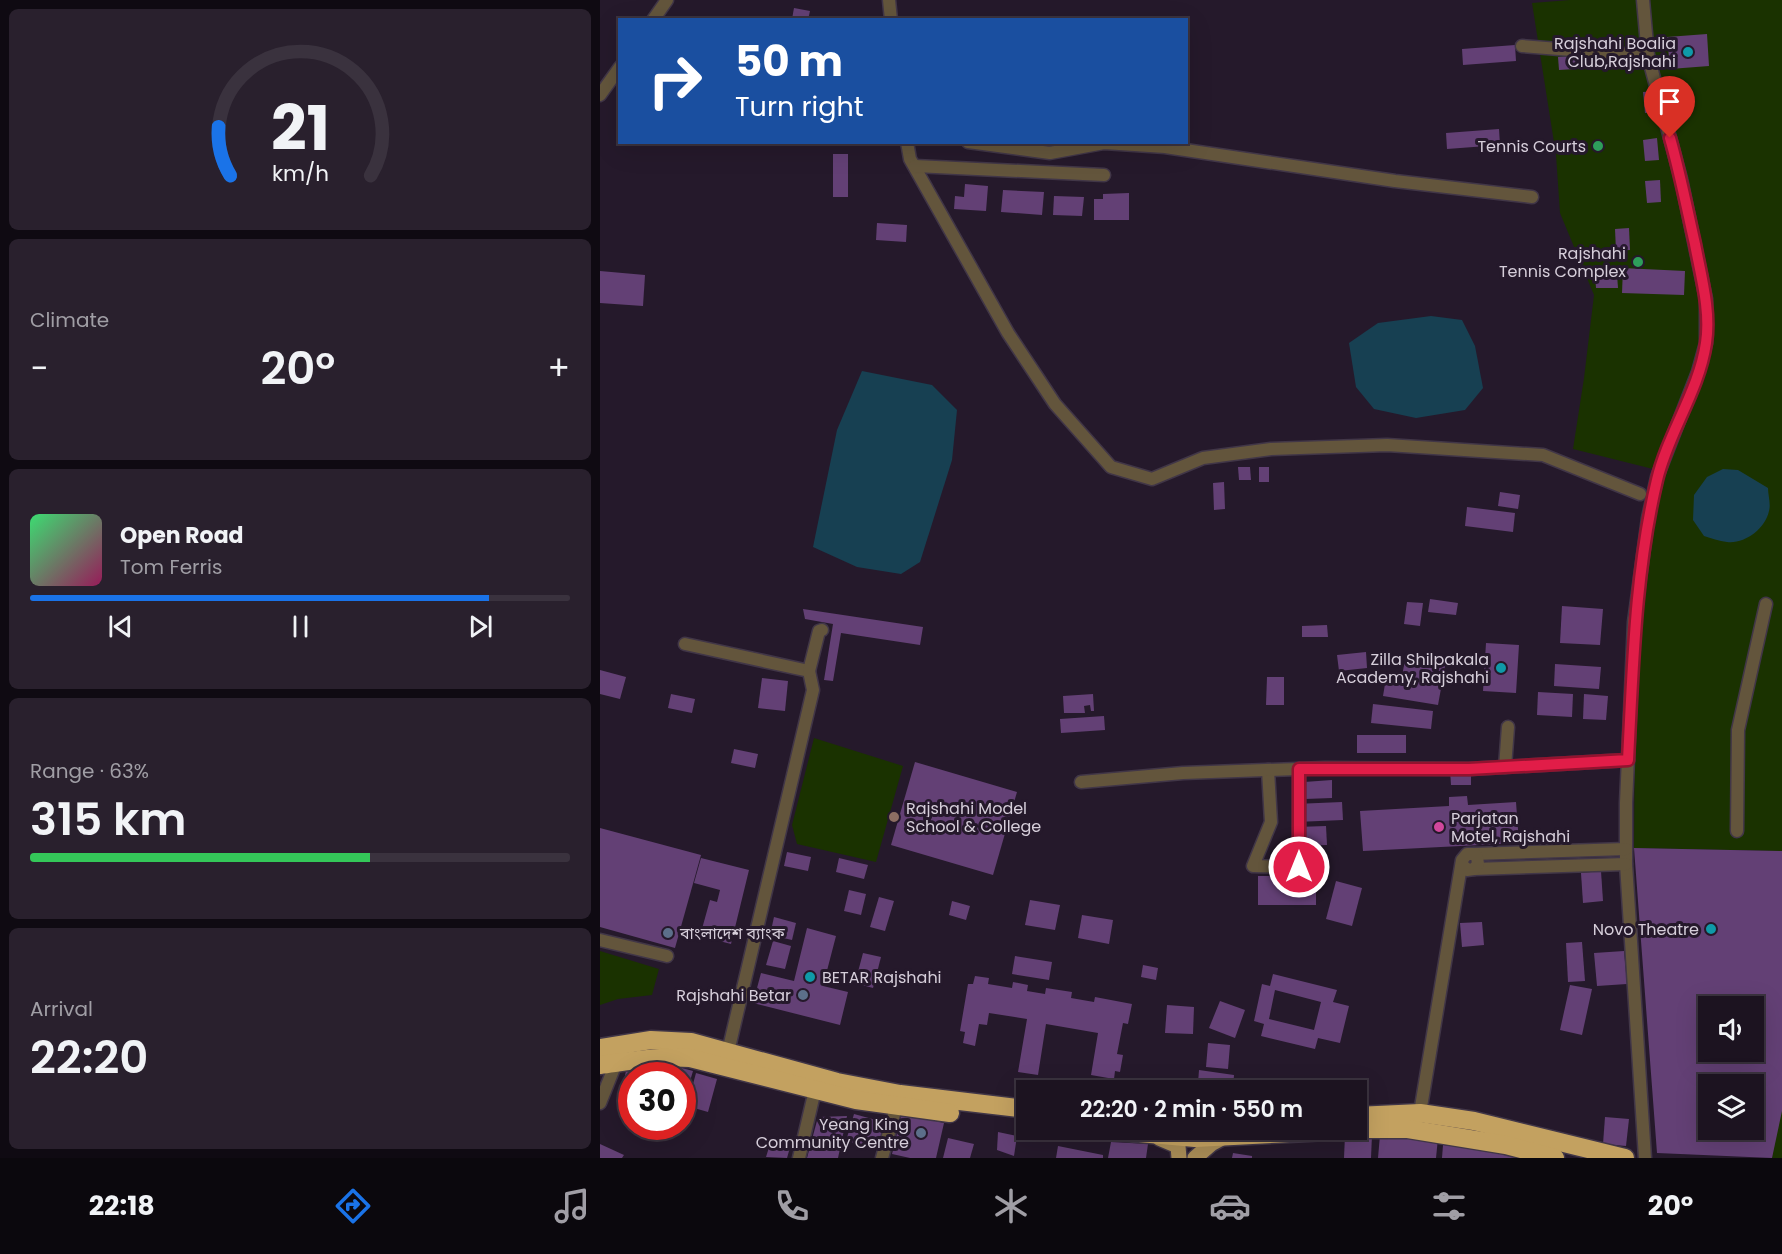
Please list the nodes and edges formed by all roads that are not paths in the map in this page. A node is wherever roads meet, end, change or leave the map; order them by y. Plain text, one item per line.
1 (667, 0) edge
2 (889, 0) edge
3 (1643, 0) edge
4 (654, 18) edge
5 (891, 18) edge
6 (1522, 46) dead end
7 (1648, 56) junction
8 (618, 70) edge
9 (600, 95) edge
10 (907, 144) edge
11 (983, 144) edge
12 (1099, 144) edge
13 (1119, 144) edge
14 (915, 166) junction
15 (1104, 175) dead end
16 (1532, 197) dead end
17 (1640, 494) dead end
18 (1766, 604) dead end
19 (822, 630) dead end
20 (685, 644) dead end
21 (809, 671) junction
22 (1508, 727) dead end
23 (1628, 760) junction
24 (1505, 767) junction
25 (1299, 769) junction
26 (1268, 770) junction
27 (1081, 782) dead end
28 (1737, 831) dead end
29 (1626, 849) junction
30 (1474, 855) junction
31 (1462, 860) junction
32 (1626, 864) junction
33 (1474, 869) junction
34 (600, 940) edge
35 (667, 956) dead end
36 (600, 1048) edge
37 (728, 1052) junction
38 (608, 1064) edge
39 (815, 1090) junction
40 (600, 1103) edge
41 (896, 1107) junction
42 (1016, 1108) edge
43 (1420, 1113) junction
44 (1367, 1115) edge
45 (1016, 1120) edge
46 (1367, 1129) edge
47 (1162, 1140) edge
48 (1218, 1140) edge
49 (1557, 1153) edge
50 (799, 1158) edge
51 (882, 1158) edge
52 (1179, 1158) edge
53 (1195, 1158) edge
54 (1625, 1158) edge
55 (1645, 1158) edge

1 - 4 street
2 - 5 street
3 - 7 street
6 - 7 street
7 - 23 street
8 - 9 street
10 - 14 street
11 - 12 street
13 - 16 street
14 - 15 street
14 - 17 street
18 - 28 street
19 - 21 street
20 - 21 street
21 - 37 street
22 - 24 street
23 - 24 street
23 - 29 street
24 - 25 street
25 - 26 street
25 - 26 street
26 - 27 street
29 - 30 street
29 - 32 street
30 - 31 street
30 - 33 street
31 - 33 street
31 - 43 street
32 - 33 street
32 - 55 street
34 - 35 street
36 - 37 highway
37 - 42 highway
38 - 39 highway
38 - 40 street
39 - 41 highway
39 - 50 street
41 - 45 highway
41 - 51 street
43 - 44 highway
43 - 49 highway
46 - 49 highway
47 - 52 main road
48 - 53 main road
49 - 54 highway

